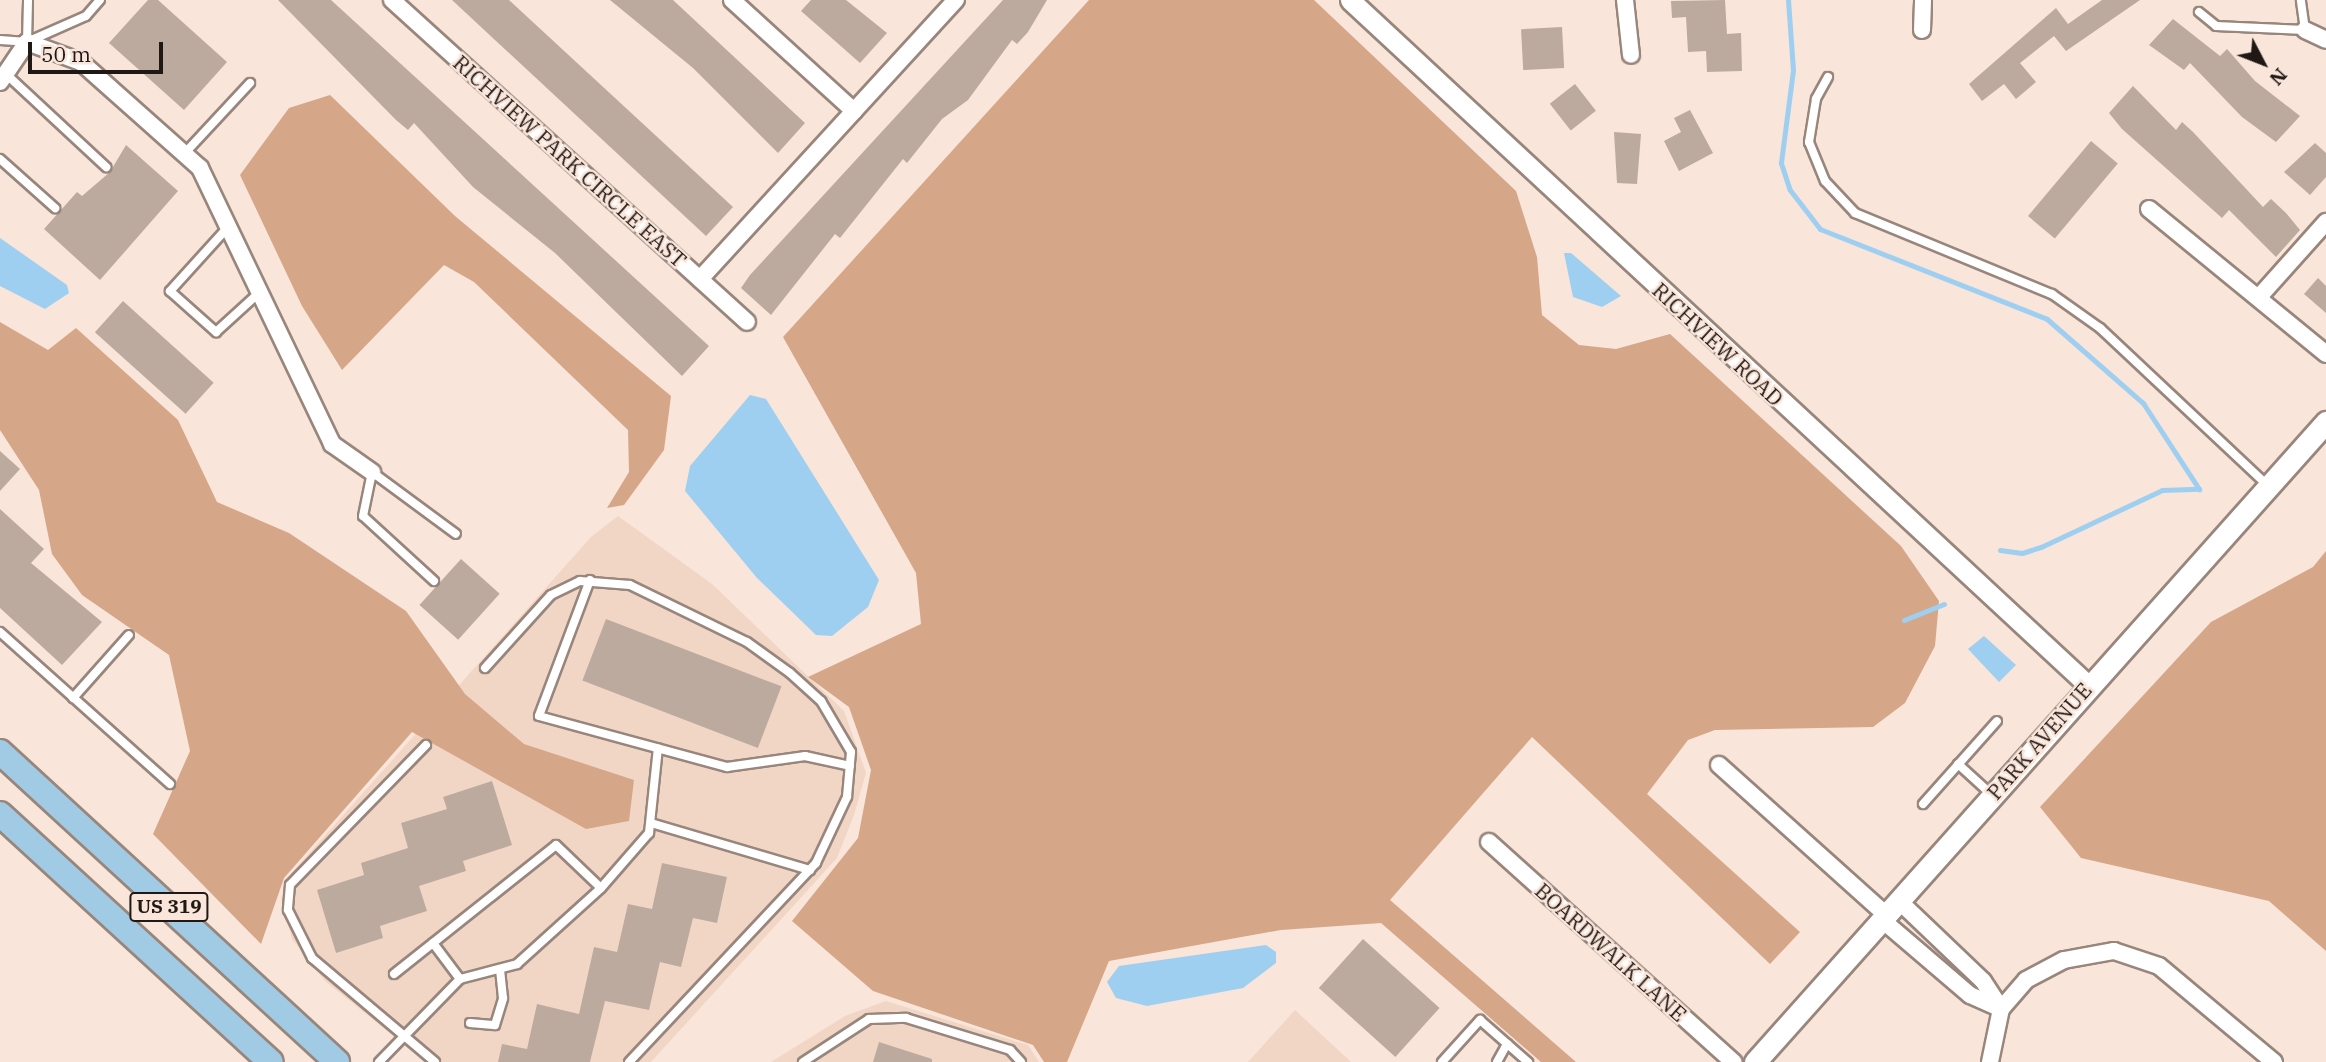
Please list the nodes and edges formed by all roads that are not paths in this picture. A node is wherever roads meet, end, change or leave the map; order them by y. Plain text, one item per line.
1 (28, 0) edge
2 (100, 0) edge
3 (392, 0) edge
4 (732, 0) edge
5 (956, 0) edge
6 (1350, 0) edge
7 (1625, 0) edge
8 (1923, 0) edge
9 (2301, 0) edge
10 (2199, 12) dead end
11 (1922, 30) dead end
12 (2305, 30) junction
13 (0, 40) edge
14 (2326, 40) edge
15 (27, 42) junction
16 (1632, 55) dead end
17 (1829, 77) dead end
18 (3, 78) edge
19 (250, 83) dead end
20 (854, 111) junction
21 (184, 154) junction
22 (0, 159) edge
23 (106, 167) dead end
24 (55, 208) dead end
25 (2149, 209) dead end
26 (2326, 222) edge
27 (229, 226) junction
28 (700, 279) junction
29 (260, 292) junction
30 (2259, 297) junction
31 (747, 322) dead end
32 (2326, 354) edge
33 (2326, 422) edge
34 (372, 472) junction
35 (2268, 486) junction
36 (456, 534) dead end
37 (590, 580) junction
38 (434, 581) dead end
39 (0, 632) edge
40 (129, 635) dead end
41 (485, 668) dead end
42 (2088, 685) junction
43 (73, 698) junction
44 (1997, 721) dead end
45 (426, 745) dead end
46 (658, 748) junction
47 (0, 752) edge
48 (1958, 764) junction
49 (1719, 765) dead end
50 (850, 766) junction
51 (170, 784) dead end
52 (1992, 795) junction
53 (1923, 804) dead end
54 (0, 814) edge
55 (650, 828) junction
56 (1489, 842) dead end
57 (810, 870) junction
58 (601, 888) junction
59 (1888, 911) junction
60 (433, 943) junction
61 (500, 970) junction
62 (394, 974) dead end
63 (460, 979) junction
64 (2001, 1009) junction
65 (470, 1023) dead end
66 (407, 1033) junction
67 (1507, 1044) junction
68 (271, 1062) edge
69 (337, 1062) edge
70 (379, 1062) edge
71 (435, 1062) edge
72 (629, 1062) edge
73 (803, 1062) edge
74 (1021, 1062) edge
75 (1443, 1062) edge
76 (1497, 1062) edge
77 (1528, 1062) edge
78 (1733, 1062) edge
79 (1755, 1062) edge
80 (1990, 1062) edge
81 (2274, 1062) edge

1 - 15 lane
2 - 15 lane
3 - 28 street, RICHVIEW PARK CIRCLE EAST
4 - 20 street
5 - 20 street
6 - 42 street, RICHVIEW ROAD
7 - 16 street
8 - 11 street
9 - 12 lane
10 - 12 lane
12 - 14 street
13 - 15 lane
15 - 18 street
15 - 21 street
17 - 35 lane
18 - 23 lane
19 - 21 lane
20 - 28 street
21 - 27 street
22 - 24 lane
25 - 30 street
26 - 30 street
27 - 29 street
27 - 29 lane
28 - 31 street, RICHVIEW PARK CIRCLE EAST
29 - 34 street
30 - 32 street
33 - 35 main road, PARK AVENUE
34 - 36 lane
34 - 38 lane
35 - 42 main road, PARK AVENUE
37 - 41 lane
37 - 46 lane
37 - 50 lane
39 - 43 lane
40 - 43 lane
42 - 52 main road, PARK AVENUE
43 - 51 lane
44 - 48 lane
45 - 66 lane
46 - 50 lane
46 - 55 lane
47 - 69 main road, US 319
48 - 52 lane
48 - 53 lane
49 - 59 street
50 - 57 lane
52 - 59 main road, PARK AVENUE
54 - 68 main road, US 319
55 - 57 lane
55 - 58 lane
56 - 78 street, BOARDWALK LANE
57 - 72 lane
58 - 60 lane
58 - 61 lane
59 - 64 street
59 - 64 street
59 - 79 main road, PARK AVENUE
60 - 62 lane
60 - 63 lane
61 - 63 lane
61 - 65 lane
63 - 66 lane
64 - 80 street
64 - 81 street
66 - 70 lane
66 - 71 lane
67 - 75 lane
67 - 76 lane
67 - 77 lane
73 - 74 lane

